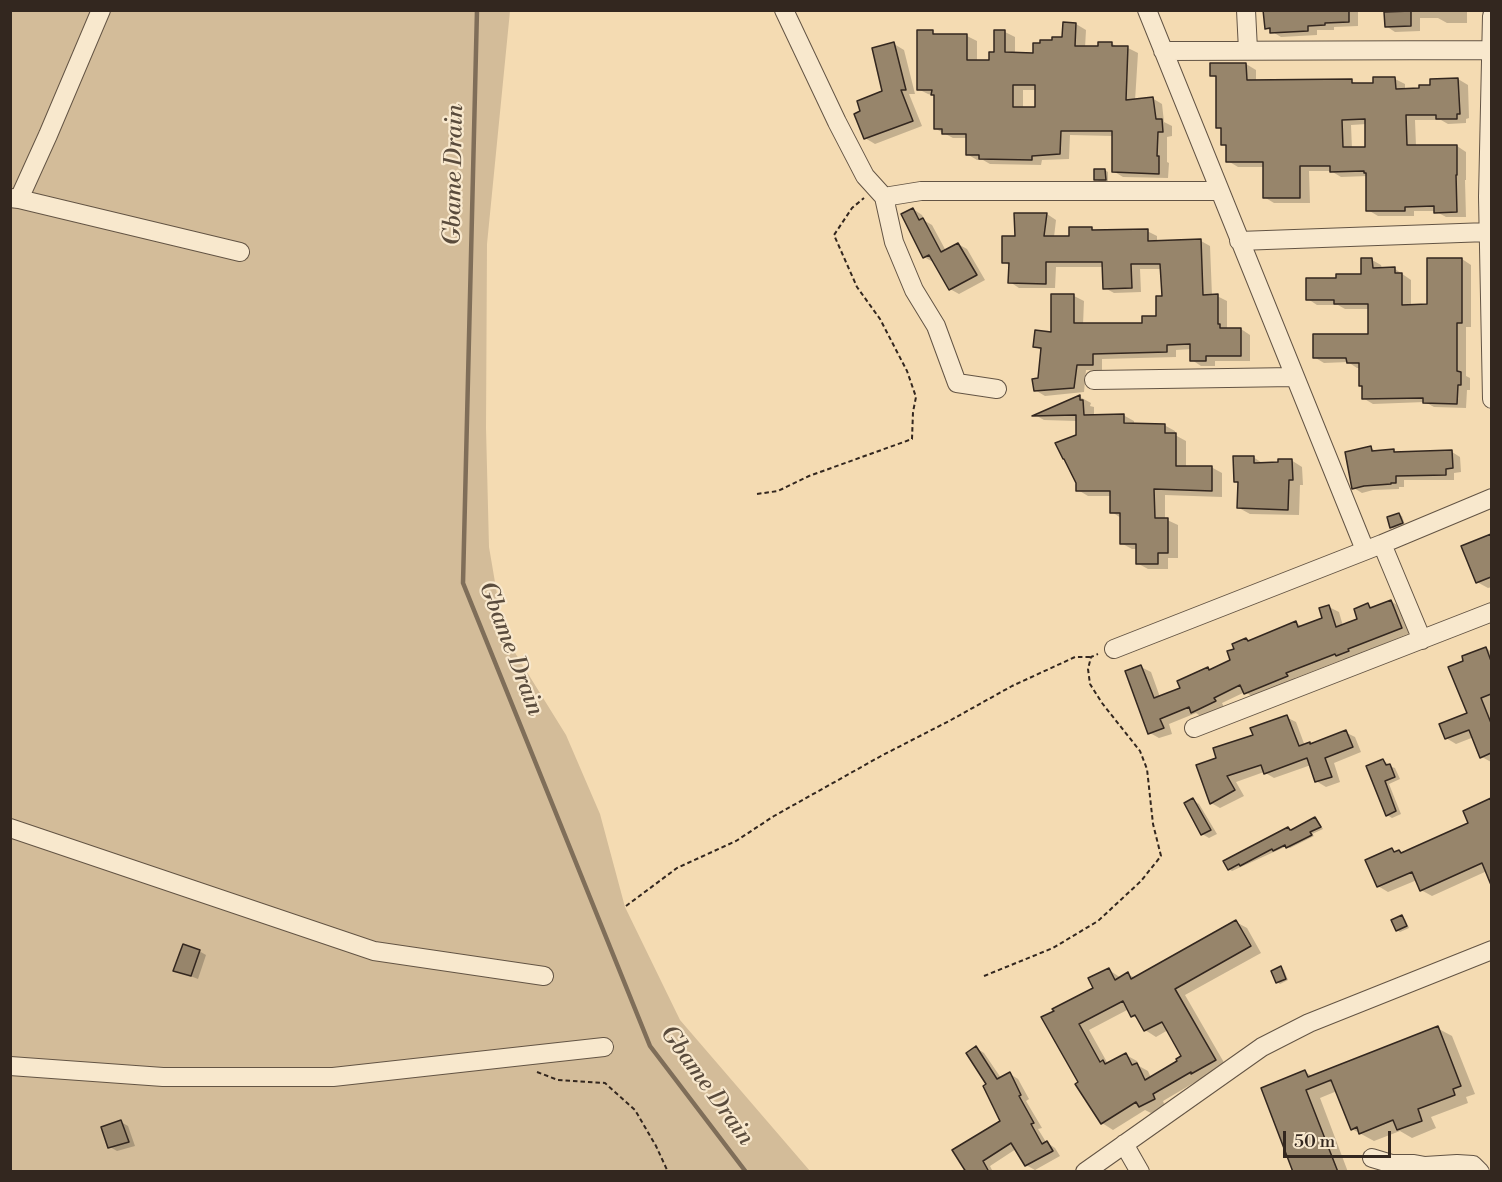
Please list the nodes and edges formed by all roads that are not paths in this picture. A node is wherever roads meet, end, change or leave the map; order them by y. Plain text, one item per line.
1 (101, 10) edge
2 (784, 10) edge
3 (1146, 10) edge
4 (1246, 10) edge
5 (1491, 16) edge
6 (1248, 50) junction
7 (1491, 50) edge
8 (1163, 51) junction
9 (1219, 191) junction
10 (880, 193) junction
11 (1490, 197) edge
12 (15, 199) edge
13 (1488, 232) junction
14 (1239, 241) junction
15 (240, 252) dead end
16 (1294, 376) junction
17 (1491, 376) edge
18 (1094, 380) dead end
19 (997, 389) dead end
20 (1491, 399) edge
21 (1491, 498) edge
22 (1373, 547) junction
23 (1491, 612) edge
24 (1422, 640) junction
25 (1113, 649) road end
26 (1194, 728) dead end
27 (10, 828) edge
28 (1491, 950) edge
29 (544, 976) dead end
30 (604, 1047) dead end
31 (10, 1066) edge
32 (1124, 1144) junction
33 (1372, 1158) dead end
34 (1085, 1172) edge
35 (1140, 1172) edge
36 (1480, 1172) edge

1 - 12 street
2 - 10 street
3 - 8 street
4 - 6 street
5 - 7 street
6 - 7 street
6 - 8 street
7 - 11 street
8 - 9 street
9 - 10 street
9 - 14 street
10 - 19 street
11 - 13 street
12 - 15 street
13 - 14 street
13 - 17 street
14 - 16 street
16 - 18 street
16 - 22 street
17 - 20 street
21 - 22 street
22 - 24 street
22 - 25 street
23 - 24 street
24 - 26 street
27 - 29 street
28 - 32 street
30 - 31 street
32 - 34 street
32 - 35 street
33 - 36 street

